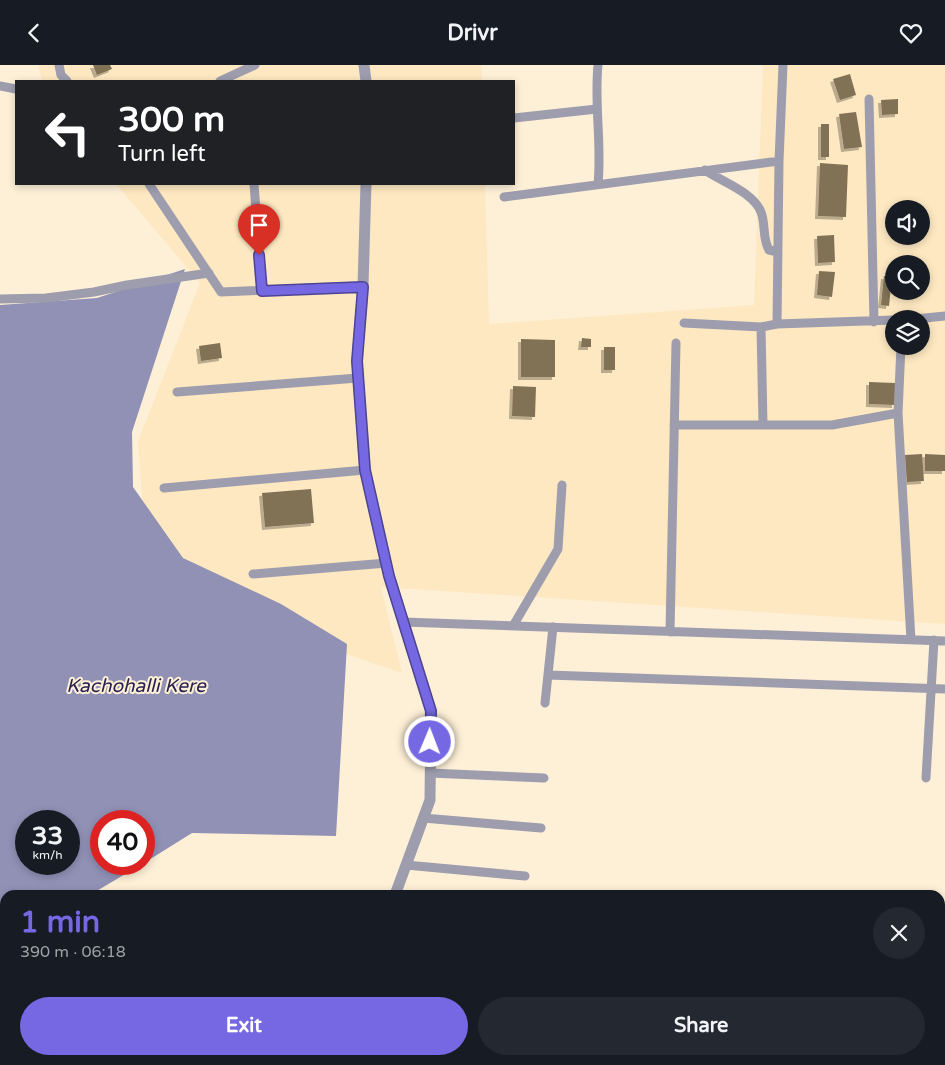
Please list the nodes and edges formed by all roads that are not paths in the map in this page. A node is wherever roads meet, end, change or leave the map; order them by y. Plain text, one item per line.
1 (59, 65) edge
2 (255, 65) edge
3 (364, 65) edge
4 (598, 65) edge
5 (783, 65) edge
6 (66, 80) edge
7 (222, 80) edge
8 (366, 80) edge
9 (0, 86) edge
10 (15, 89) edge
11 (869, 99) dead end
12 (597, 109) junction
13 (515, 117) edge
14 (779, 161) junction
15 (705, 170) junction
16 (598, 184) junction
17 (150, 185) edge
18 (254, 185) edge
19 (366, 185) edge
20 (504, 197) dead end
21 (778, 252) junction
22 (209, 273) junction
23 (363, 287) junction
24 (262, 291) junction
25 (0, 299) edge
26 (945, 316) edge
27 (930, 317) edge
28 (885, 321) edge
29 (874, 322) junction
30 (684, 323) dead end
31 (777, 324) junction
32 (761, 327) junction
33 (676, 343) dead end
34 (901, 355) edge
35 (358, 378) junction
36 (177, 392) dead end
37 (898, 413) junction
38 (674, 425) junction
39 (763, 425) junction
40 (365, 470) junction
41 (562, 485) dead end
42 (164, 488) dead end
43 (386, 563) junction
44 (253, 574) dead end
45 (404, 622) junction
46 (513, 626) junction
47 (553, 627) junction
48 (670, 631) junction
49 (911, 640) junction
50 (934, 641) junction
51 (945, 641) edge
52 (548, 675) junction
53 (932, 688) junction
54 (945, 689) edge
55 (545, 703) dead end
56 (430, 773) junction
57 (544, 778) dead end
58 (926, 778) dead end
59 (423, 818) junction
60 (541, 828) dead end
61 (406, 865) junction
62 (525, 876) dead end
63 (397, 890) edge

1 - 6 street
2 - 7 street
3 - 8 street
4 - 12 street
5 - 14 street
9 - 10 street
11 - 29 street
12 - 13 street
12 - 16 street
14 - 15 street
14 - 21 street
15 - 16 street
15 - 21 street
16 - 20 street
17 - 22 street
18 - 24 street
19 - 23 street
21 - 31 street
22 - 24 street
22 - 25 street
23 - 24 street
23 - 35 street
26 - 27 street
28 - 29 street
29 - 31 street
30 - 32 street
31 - 32 street
32 - 39 street
33 - 38 street
34 - 37 street
35 - 36 street
35 - 40 street
37 - 39 street
37 - 49 street
38 - 39 street
38 - 48 street
40 - 42 street
40 - 43 street
41 - 46 street
43 - 44 street
43 - 45 street
45 - 46 street
45 - 56 street
46 - 47 street
47 - 48 street
47 - 52 street
48 - 49 street
49 - 50 street
50 - 51 street
50 - 53 street
52 - 53 street
52 - 55 street
53 - 54 street
53 - 58 street
56 - 57 street
56 - 59 street
59 - 60 street
59 - 61 street
61 - 62 street
61 - 63 street

